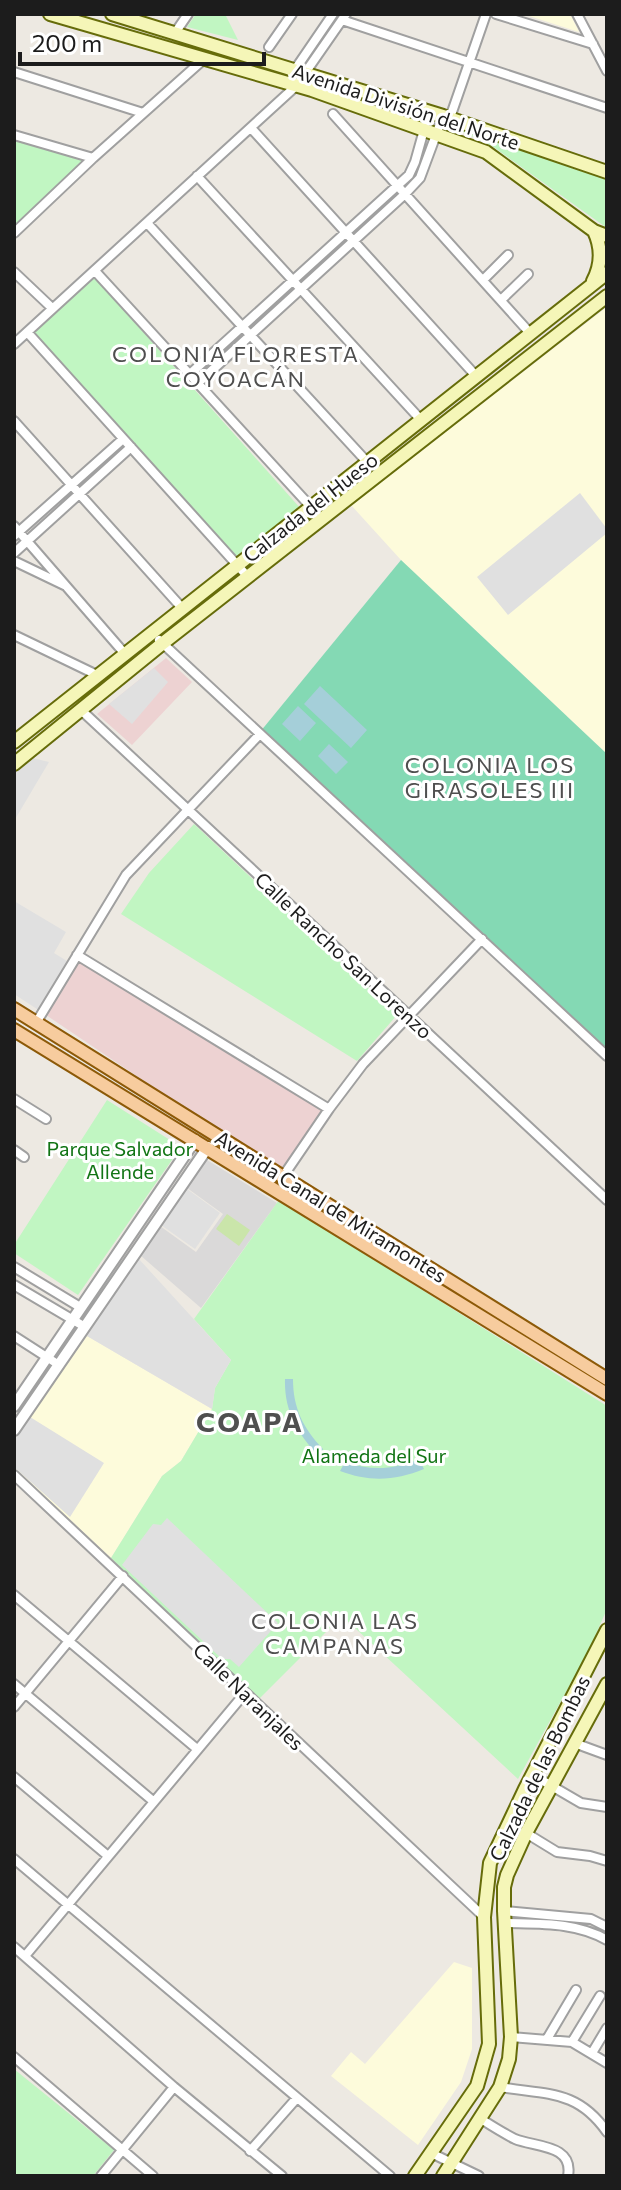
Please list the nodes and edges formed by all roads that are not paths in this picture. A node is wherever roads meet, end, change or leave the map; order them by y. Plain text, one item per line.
1 (50, 14) edge
2 (112, 14) edge
3 (188, 14) edge
4 (292, 14) edge
5 (333, 14) edge
6 (486, 14) edge
7 (496, 14) edge
8 (577, 14) edge
9 (344, 17) edge
10 (175, 33) junction
11 (593, 44) junction
12 (269, 47) dead end
13 (204, 59) junction
14 (469, 63) junction
15 (607, 71) edge
16 (14, 72) edge
17 (300, 72) junction
18 (291, 84) junction
19 (607, 108) edge
20 (429, 112) junction
21 (143, 113) junction
22 (333, 114) dead end
23 (448, 114) junction
24 (251, 128) junction
25 (423, 129) junction
26 (436, 134) junction
27 (14, 135) edge
28 (93, 158) junction
29 (607, 172) edge
30 (197, 176) junction
31 (397, 185) junction
32 (405, 194) junction
33 (147, 223) junction
34 (594, 231) junction
35 (345, 232) junction
36 (14, 233) edge
37 (607, 236) edge
38 (354, 242) junction
39 (508, 255) dead end
40 (95, 271) junction
41 (14, 272) edge
42 (607, 273) edge
43 (528, 274) dead end
44 (292, 280) junction
45 (483, 280) junction
46 (590, 285) junction
47 (301, 290) junction
48 (607, 296) edge
49 (501, 300) junction
50 (52, 308) junction
51 (242, 326) junction
52 (27, 332) junction
53 (529, 332) junction
54 (251, 336) junction
55 (14, 344) edge
56 (190, 374) junction
57 (476, 376) junction
58 (198, 383) junction
59 (421, 420) junction
60 (14, 421) edge
61 (123, 439) junction
62 (131, 447) junction
63 (368, 463) junction
64 (71, 485) junction
65 (79, 493) junction
66 (311, 507) junction
67 (16, 531) edge
68 (27, 540) junction
69 (14, 553) edge
70 (14, 561) edge
71 (237, 564) junction
72 (248, 577) junction
73 (68, 587) junction
74 (182, 608) junction
75 (151, 632) junction
76 (15, 637) edge
77 (163, 643) junction
78 (125, 654) junction
79 (97, 675) junction
80 (81, 710) junction
81 (260, 734) junction
82 (14, 742) edge
83 (14, 764) edge
84 (189, 810) junction
85 (482, 939) junction
86 (77, 955) junction
87 (14, 1009) edge
88 (410, 1016) junction
89 (36, 1023) junction
90 (14, 1030) edge
91 (607, 1056) edge
92 (14, 1099) edge
93 (329, 1109) junction
94 (46, 1119) dead end
95 (195, 1140) junction
96 (208, 1147) junction
97 (14, 1150) edge
98 (24, 1157) dead end
99 (284, 1175) junction
100 (607, 1200) edge
101 (14, 1267) edge
102 (14, 1285) edge
103 (80, 1307) junction
104 (72, 1320) junction
105 (85, 1327) junction
106 (14, 1336) edge
107 (47, 1357) junction
108 (59, 1365) junction
109 (607, 1379) edge
110 (607, 1394) edge
111 (14, 1406) edge
112 (14, 1430) edge
113 (14, 1475) edge
114 (123, 1576) junction
115 (14, 1595) edge
116 (607, 1630) edge
117 (69, 1641) junction
118 (14, 1684) edge
119 (607, 1684) edge
120 (245, 1693) junction
121 (25, 1694) junction
122 (14, 1707) edge
123 (577, 1744) junction
124 (197, 1749) junction
125 (607, 1755) edge
126 (533, 1775) junction
127 (14, 1777) edge
128 (551, 1787) junction
129 (153, 1801) junction
130 (607, 1807) edge
131 (526, 1833) junction
132 (108, 1856) junction
133 (14, 1859) edge
134 (607, 1861) edge
135 (67, 1904) junction
136 (484, 1917) junction
137 (504, 1917) junction
138 (607, 1927) edge
139 (607, 1940) edge
140 (14, 1947) edge
141 (25, 1956) junction
142 (576, 1990) dead end
143 (600, 1996) dead end
144 (607, 2028) edge
145 (511, 2037) junction
146 (547, 2039) junction
147 (572, 2042) junction
148 (592, 2053) junction
149 (14, 2057) edge
150 (607, 2063) edge
151 (174, 2087) junction
152 (500, 2087) junction
153 (296, 2099) junction
154 (481, 2119) junction
155 (607, 2132) edge
156 (122, 2149) junction
157 (250, 2151) junction
158 (431, 2153) junction
159 (452, 2162) junction
160 (101, 2176) edge
161 (153, 2176) edge
162 (282, 2176) edge
163 (390, 2176) edge
164 (415, 2176) edge
165 (443, 2176) edge
166 (479, 2176) edge
167 (568, 2176) edge

1 - 13 main road, Avenida División del Norte
2 - 10 main road, Avenida División del Norte
3 - 10 street
4 - 12 street
5 - 17 street
6 - 14 street
7 - 11 street
8 - 11 street
9 - 14 street
9 - 17 street
10 - 17 main road, Avenida División del Norte
11 - 15 street
13 - 18 main road, Avenida División del Norte
13 - 21 street
14 - 19 street
14 - 23 street
16 - 21 street
17 - 18 street
17 - 20 main road, Avenida División del Norte
18 - 24 street
18 - 25 main road, Avenida División del Norte
20 - 23 main road, Avenida División del Norte
20 - 25 street
21 - 28 street
22 - 31 street
23 - 26 street
23 - 29 main road, Avenida División del Norte
24 - 30 street
24 - 35 street
25 - 26 main road, Avenida División del Norte
25 - 31 street
26 - 32 street
26 - 34 main road, Avenida División del Norte
27 - 28 street
28 - 36 street
30 - 33 street
30 - 44 street
31 - 32 street
31 - 35 street
32 - 38 street
32 - 45 street
33 - 40 street
33 - 51 street
34 - 37 main road, Avenida División del Norte
34 - 46 main road
35 - 38 street
35 - 44 street
38 - 47 street
38 - 57 street
39 - 45 street
40 - 50 street
40 - 56 street
41 - 50 street
42 - 46 main road, Calzada del Hueso
43 - 49 street
44 - 47 street
44 - 51 street
45 - 49 street
46 - 53 main road, Calzada del Hueso
47 - 54 street
47 - 59 street
48 - 72 main road, Calzada del Hueso
49 - 53 street
50 - 52 street
51 - 54 street
51 - 56 street
52 - 55 street
52 - 61 street
53 - 57 main road, Calzada del Hueso
54 - 58 street
54 - 63 street
56 - 58 street
57 - 59 main road, Calzada del Hueso
58 - 66 street
59 - 63 main road, Calzada del Hueso
60 - 64 street
61 - 62 street
61 - 64 street
62 - 65 street
62 - 71 street
63 - 66 main road, Calzada del Hueso
64 - 65 street
64 - 67 street
65 - 68 street
65 - 74 street
66 - 71 main road, Calzada del Hueso
67 - 68 street
68 - 69 street
68 - 73 street
70 - 73 street
71 - 72 street
71 - 74 main road, Calzada del Hueso
72 - 77 main road, Calzada del Hueso
73 - 78 street
74 - 75 main road, Calzada del Hueso
75 - 77 street
75 - 78 main road, Calzada del Hueso
76 - 79 street
77 - 80 main road, Calzada del Hueso
77 - 81 street
78 - 79 main road, Calzada del Hueso
79 - 82 main road, Calzada del Hueso
80 - 83 main road, Calzada del Hueso
80 - 84 street, Calle Rancho San Lorenzo
81 - 84 street
81 - 85 street
84 - 86 street
84 - 88 street, Calle Rancho San Lorenzo
85 - 88 street
85 - 91 street
86 - 89 street
86 - 93 street
87 - 89 main road, Avenida Canal de Miramontes
88 - 93 street
88 - 100 street, Calle Rancho San Lorenzo
89 - 99 main road, Avenida Canal de Miramontes
90 - 95 main road, Avenida Canal de Miramontes
92 - 94 street
93 - 99 street
95 - 96 main road, Avenida Canal de Miramontes
95 - 103 street
96 - 105 street
96 - 110 main road, Avenida Canal de Miramontes
97 - 98 street
99 - 109 main road, Avenida Canal de Miramontes
101 - 103 street
102 - 104 street
103 - 104 street
104 - 105 street
104 - 107 street
105 - 108 street
106 - 107 street
107 - 108 street
107 - 111 street
108 - 112 street
113 - 114 street, Calle Naranjales
114 - 117 street
114 - 120 street, Calle Naranjales
115 - 117 street
116 - 126 main road, Calzada de las Bombas
117 - 121 street
117 - 124 street
118 - 121 street
119 - 123 main road, Calzada de las Bombas
120 - 124 street
120 - 136 street, Calle Naranjales
121 - 122 street
121 - 129 street
123 - 125 street
123 - 128 main road, Calzada de las Bombas
124 - 129 street
126 - 128 street
126 - 136 main road, Calzada de las Bombas
127 - 132 street
128 - 130 street
128 - 131 main road, Calzada de las Bombas
129 - 132 street
131 - 134 street
131 - 137 main road, Calzada de las Bombas
132 - 135 street
133 - 135 street
135 - 141 street
135 - 153 street
136 - 158 main road, Calzada de las Bombas
137 - 138 street
137 - 139 street
137 - 145 main road, Calzada de las Bombas
140 - 141 street
141 - 151 street
142 - 146 street
143 - 147 street
144 - 148 street
145 - 146 street
145 - 152 main road, Calzada de las Bombas
146 - 147 street
147 - 148 street
148 - 150 street
149 - 156 street
151 - 156 street
151 - 157 street
152 - 154 main road, Calzada de las Bombas
152 - 155 street
153 - 157 street
153 - 163 street
154 - 159 main road, Calzada de las Bombas
154 - 167 street
156 - 160 street
156 - 161 street
157 - 162 street
158 - 159 street
158 - 164 main road, Calzada de las Bombas
159 - 165 main road, Calzada de las Bombas
159 - 166 street

